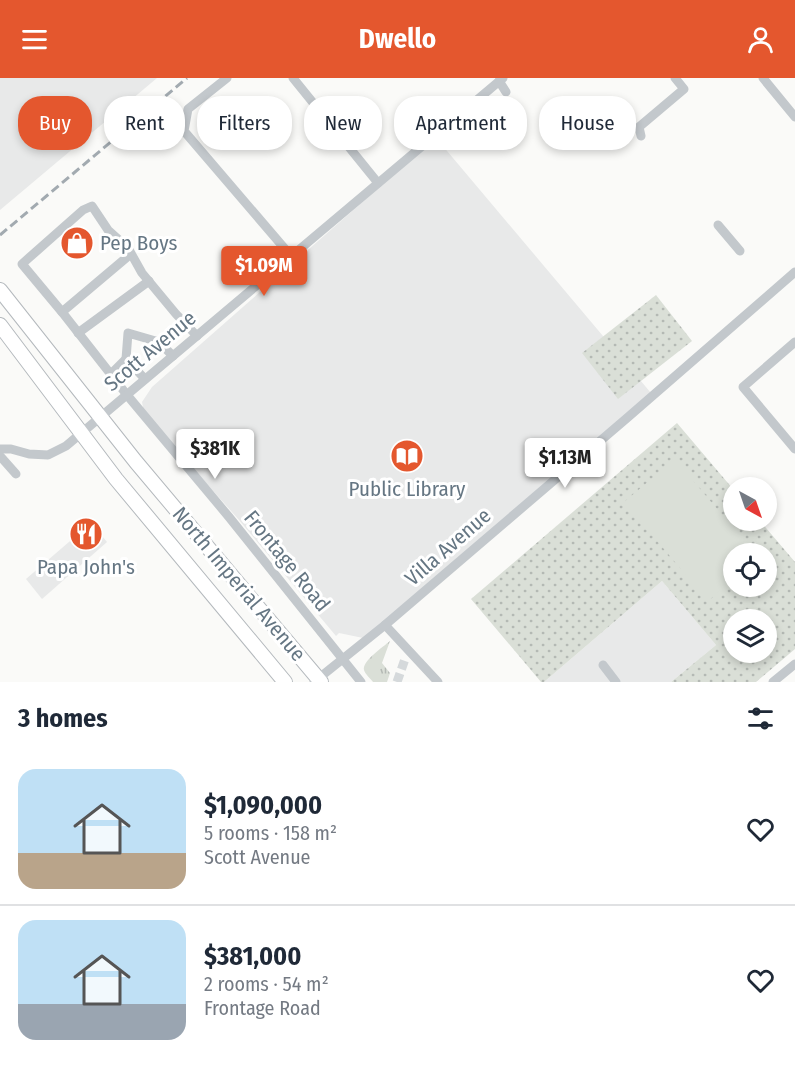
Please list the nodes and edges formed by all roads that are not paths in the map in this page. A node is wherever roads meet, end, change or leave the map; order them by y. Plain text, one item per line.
1 (227, 78) edge
2 (293, 78) edge
3 (675, 78) edge
4 (763, 78) edge
5 (501, 80) edge
6 (506, 92) dead end
7 (795, 117) edge
8 (641, 136) dead end
9 (378, 183) junction
10 (717, 225) dead end
11 (128, 248) junction
12 (740, 251) dead end
13 (291, 256) junction
14 (795, 272) edge
15 (149, 281) junction
16 (0, 290) edge
17 (64, 315) junction
18 (0, 325) edge
19 (78, 333) junction
20 (197, 336) junction
21 (795, 342) edge
22 (173, 356) junction
23 (126, 359) junction
24 (111, 374) junction
25 (145, 380) junction
26 (127, 395) junction
27 (100, 417) junction
28 (82, 433) junction
29 (0, 449) edge
30 (795, 449) edge
31 (0, 456) edge
32 (16, 474) dead end
33 (385, 624) junction
34 (409, 650) junction
35 (405, 659) tunnel mouth
36 (343, 660) junction
37 (795, 664) edge
38 (603, 665) dead end
39 (318, 681) edge
40 (285, 682) edge
41 (361, 682) edge
42 (438, 682) edge
43 (616, 682) edge
44 (773, 682) edge

1 - 13 street
2 - 9 street
3 - 8 street
4 - 7 street
5 - 6 street
5 - 9 street, Scott Avenue
9 - 13 street, Scott Avenue
10 - 12 street
11 - 15 street
11 - 17 street
11 - 17 street, Frontage Road
13 - 20 street, Scott Avenue
14 - 33 street, Villa Avenue
15 - 19 street
15 - 20 street
16 - 27 highway, North Imperial Avenue
17 - 19 street, Frontage Road
18 - 28 highway, North Imperial Avenue
19 - 24 street, Frontage Road
20 - 22 street, Scott Avenue
21 - 30 street
22 - 23 street
22 - 25 street, Scott Avenue
23 - 24 street
23 - 25 street
24 - 26 street, Frontage Road
25 - 26 street, Scott Avenue
26 - 27 street, Scott Avenue
26 - 36 street, Frontage Road
27 - 28 street, Scott Avenue
27 - 39 highway, North Imperial Avenue
28 - 29 street, Scott Avenue
28 - 40 highway, North Imperial Avenue
31 - 32 street
33 - 34 street
33 - 36 street, Villa Avenue
34 - 35 street
34 - 42 street
36 - 39 street, Villa Avenue
36 - 41 street, Frontage Road
37 - 44 street
38 - 43 street

